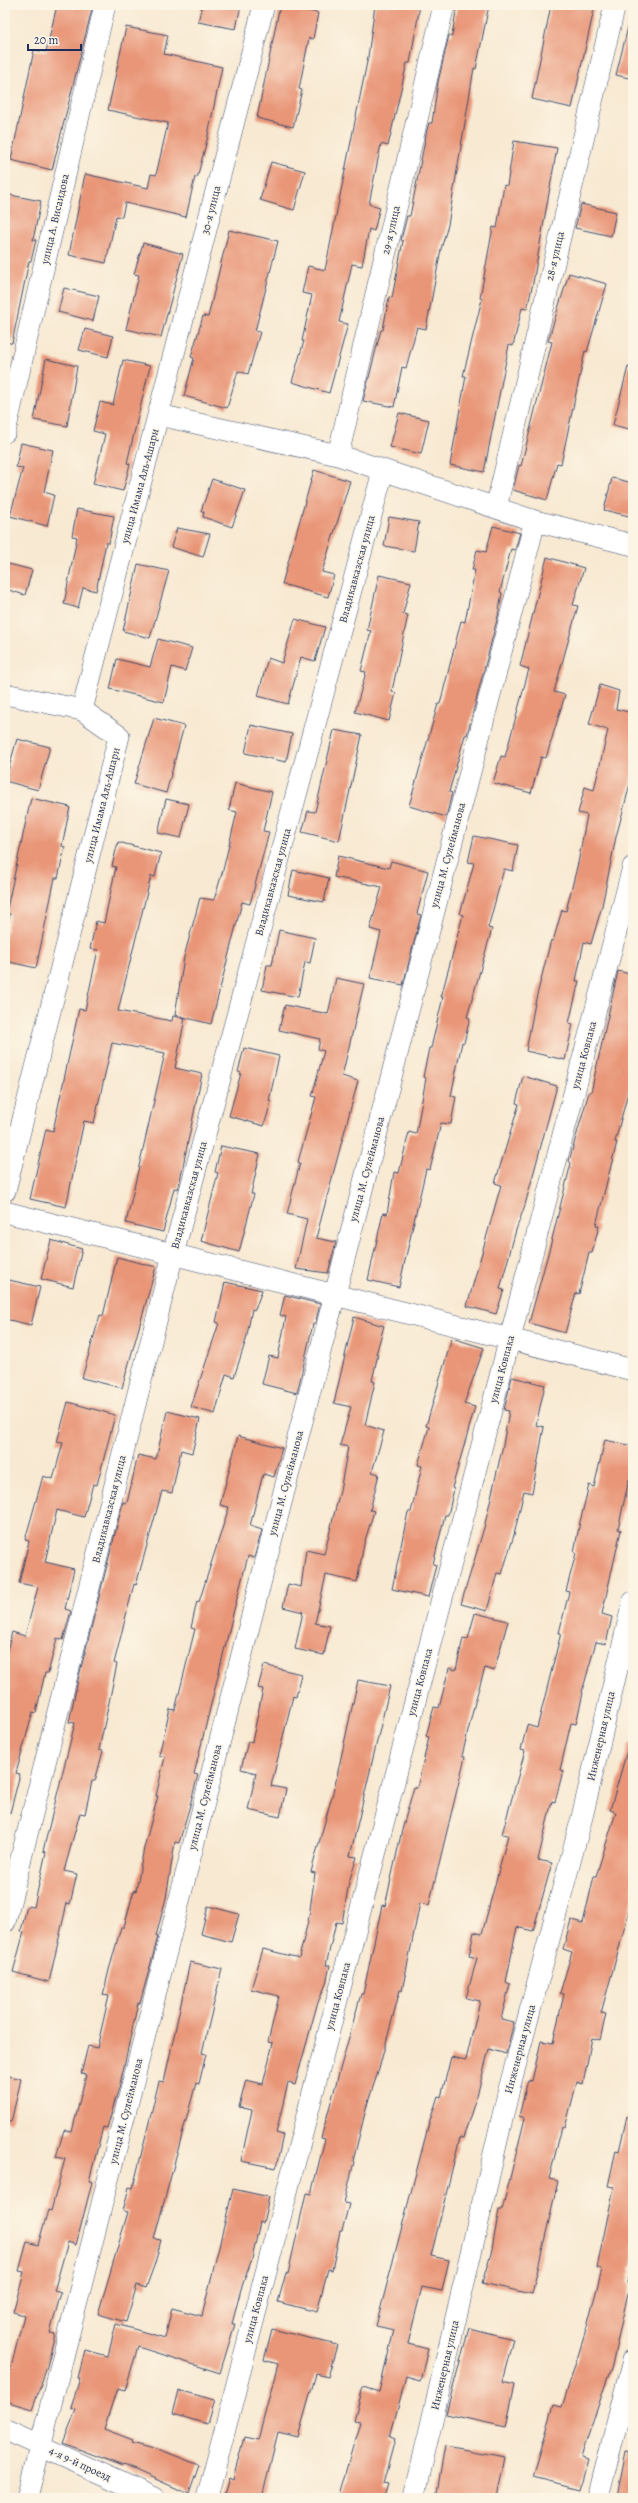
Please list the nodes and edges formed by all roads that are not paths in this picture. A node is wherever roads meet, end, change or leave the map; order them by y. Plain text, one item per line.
1 (105, 5) edge
2 (264, 5) edge
3 (444, 5) edge
4 (615, 5) edge
5 (159, 415) junction
6 (5, 432) edge
7 (338, 455) junction
8 (383, 471) junction
9 (496, 508) junction
10 (535, 521) junction
11 (633, 545) edge
12 (5, 694) edge
13 (82, 710) junction
14 (633, 867) edge
15 (5, 1191) edge
16 (5, 1212) edge
17 (173, 1254) junction
18 (335, 1294) junction
19 (510, 1340) junction
20 (633, 1370) edge
21 (633, 1602) edge
22 (5, 1922) edge
23 (633, 2360) edge
24 (5, 2430) edge
25 (41, 2446) junction
26 (27, 2498) edge
27 (155, 2498) edge
28 (207, 2498) edge
29 (414, 2498) edge
30 (598, 2498) edge

1 - 6 street, улица А. Висаидова
2 - 5 street, 30-я улица
3 - 7 street, 29-я улица
4 - 9 street, 28-я улица
5 - 7 street
5 - 13 street, улица Имама Аль-Ашари
7 - 8 street
8 - 9 street
8 - 17 street, Владикавказская улица
9 - 10 street
10 - 11 street
10 - 18 street, улица М. Сулейманова
12 - 13 street
13 - 15 street, улица Имама Аль-Ашари
14 - 19 street, улица Ковпака
16 - 17 street
17 - 18 street
17 - 22 street, Владикавказская улица
18 - 19 street
18 - 25 street, улица М. Сулейманова
19 - 20 street
19 - 28 street, улица Ковпака
21 - 29 street, Инженерная улица
23 - 30 street
24 - 25 street, 4-я 9-й проезд
25 - 26 street, улица М. Сулейманова
25 - 27 street, 4-я 9-й проезд

